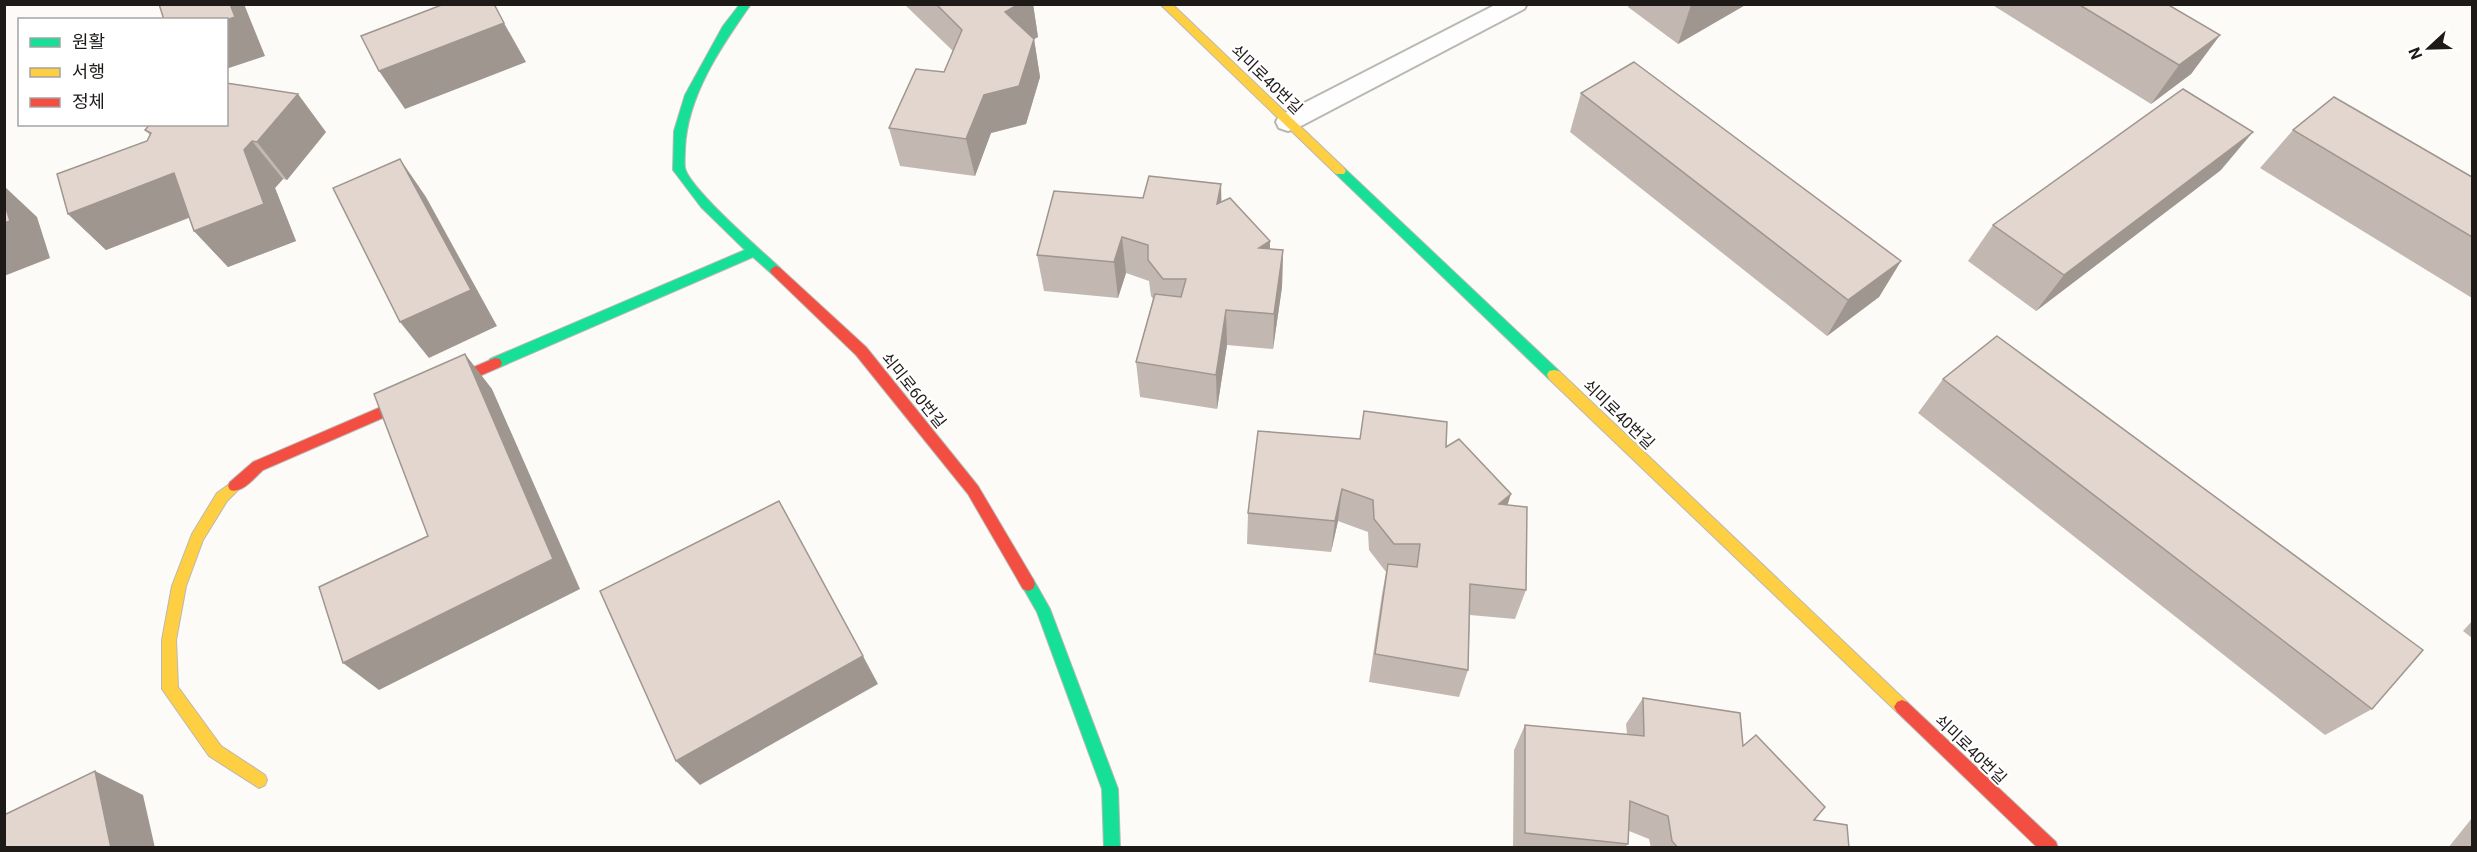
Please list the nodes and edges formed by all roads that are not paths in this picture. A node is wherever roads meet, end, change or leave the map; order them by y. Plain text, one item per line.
1 (746, 4) edge
2 (1165, 4) edge
3 (1516, 4) edge
4 (1288, 122) junction
5 (754, 250) junction
6 (259, 780) dead end
7 (1113, 848) edge
8 (2050, 848) edge

1 - 5 street, 쇠미로60번길
2 - 4 street, 쇠미로40번길
3 - 4 lane
4 - 8 street, 쇠미로40번길
5 - 6 street
5 - 7 street, 쇠미로60번길

